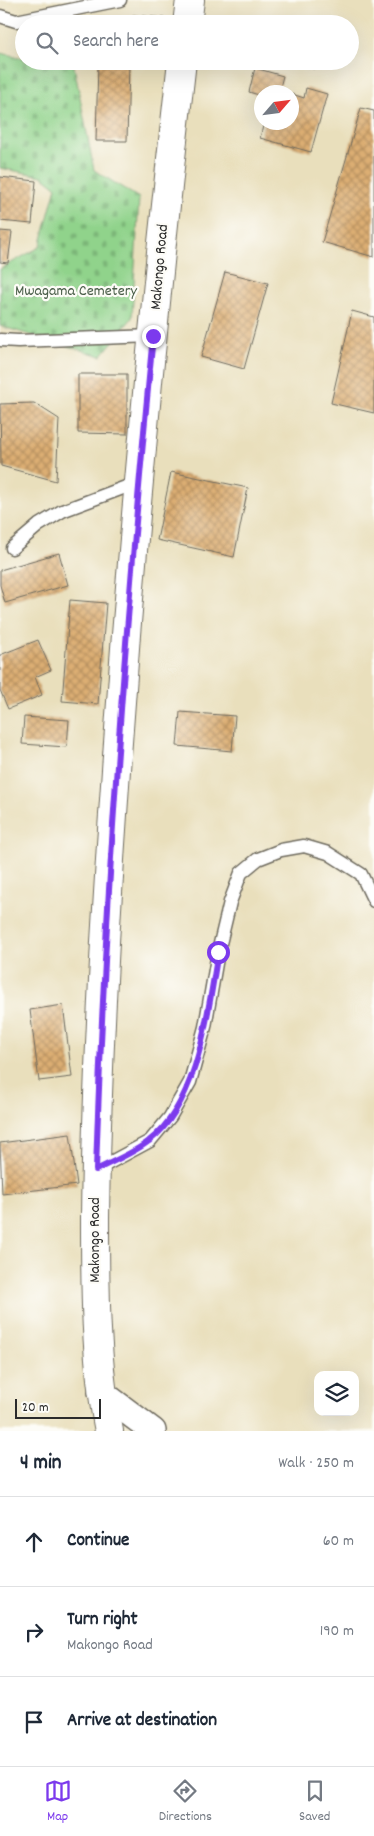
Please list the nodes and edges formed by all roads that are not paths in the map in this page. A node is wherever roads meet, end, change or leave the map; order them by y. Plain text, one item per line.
1 (120, 0) edge
2 (190, 0) edge
3 (42, 15) edge
4 (188, 15) edge
5 (0, 16) edge
6 (15, 20) edge
7 (181, 70) edge
8 (153, 336) junction
9 (0, 340) edge
10 (139, 482) junction
11 (12, 548) dead end
12 (374, 901) edge
13 (96, 1170) junction
14 (101, 1392) junction
15 (109, 1431) edge
16 (153, 1431) edge

1 - 3 lane
2 - 4 street
5 - 6 lane
7 - 8 street, Makongo Road
8 - 9 lane
8 - 10 street, Makongo Road
10 - 11 lane
10 - 13 street, Makongo Road
12 - 13 lane
13 - 14 street, Makongo Road
14 - 15 street, Makongo Road
14 - 16 street

